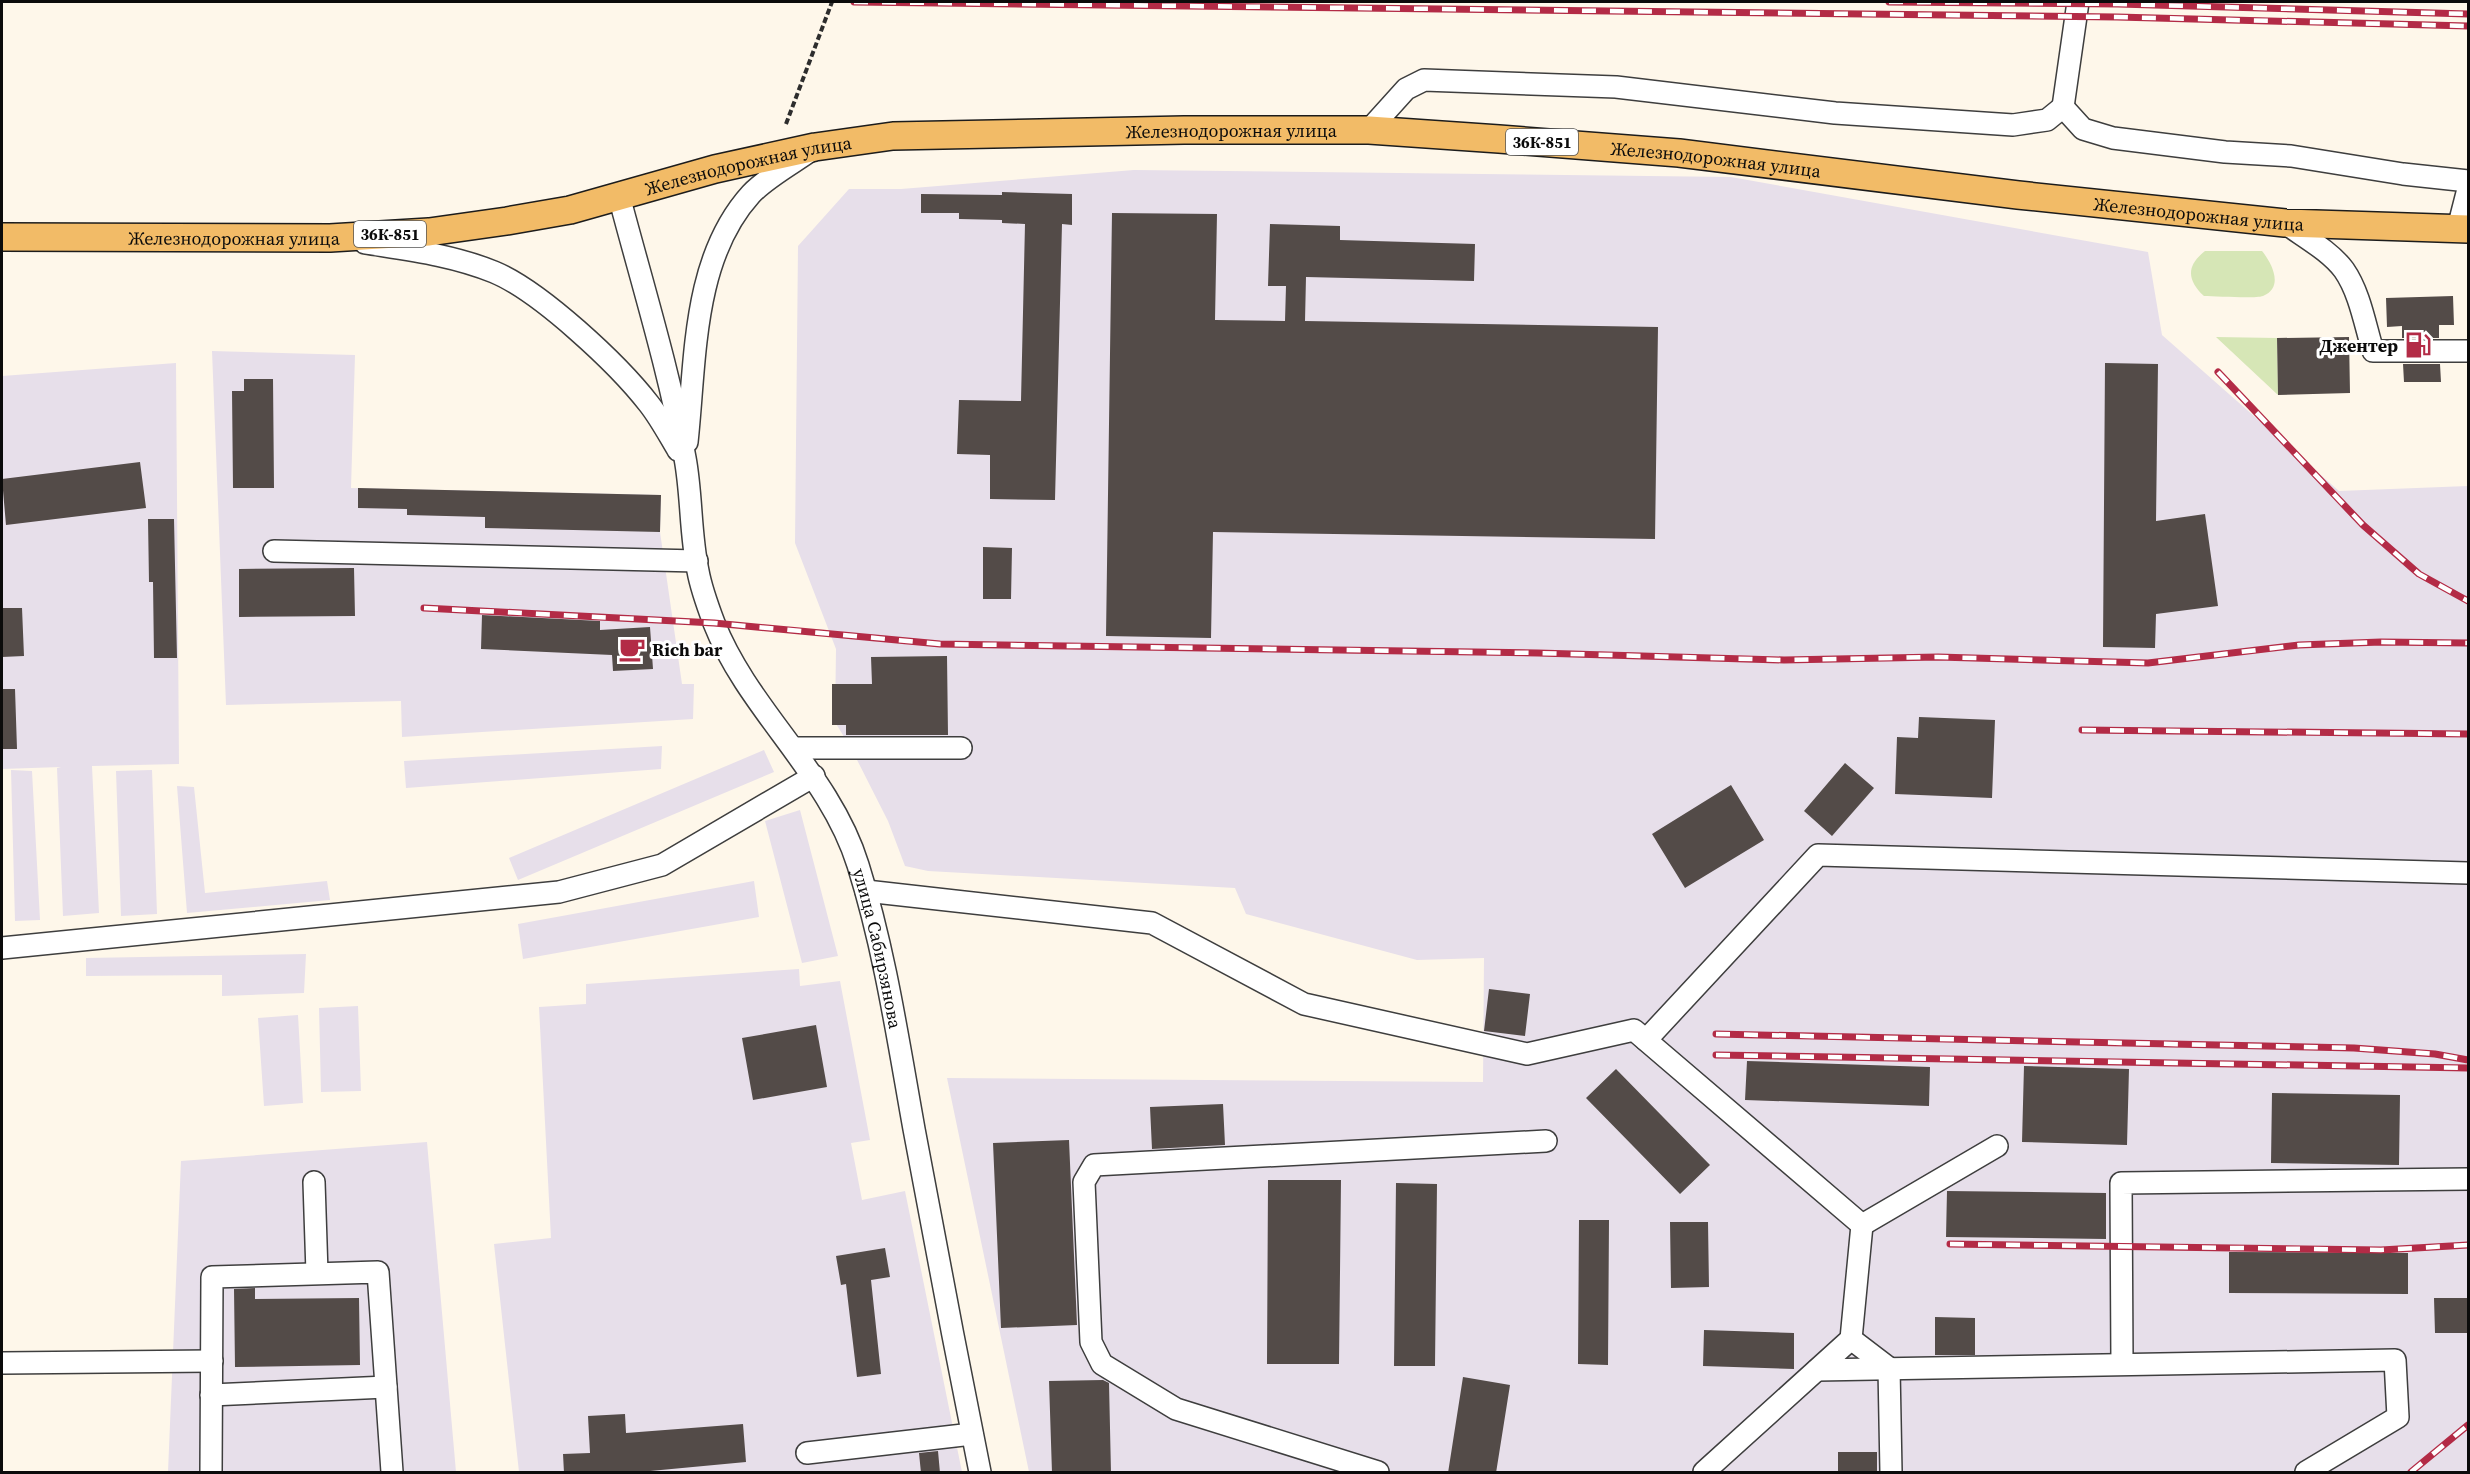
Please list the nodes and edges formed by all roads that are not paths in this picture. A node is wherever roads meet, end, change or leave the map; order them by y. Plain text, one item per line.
1 (2078, 2) edge
2 (2063, 107) junction
3 (1369, 130) junction
4 (815, 147) junction
5 (2469, 181) edge
6 (2469, 189) edge
7 (619, 196) junction
8 (2285, 222) junction
9 (2463, 228) edge
10 (2, 237) edge
11 (330, 238) junction
12 (2469, 351) edge
13 (685, 460) junction
14 (274, 551) dead end
15 (697, 561) junction
16 (794, 748) junction
17 (962, 748) dead end
18 (814, 776) junction
19 (2469, 873) edge
20 (866, 891) junction
21 (2, 948) edge
22 (1646, 1040) junction
23 (1546, 1141) dead end
24 (1997, 1146) dead end
25 (2469, 1179) edge
26 (314, 1182) dead end
27 (1862, 1225) junction
28 (317, 1274) junction
29 (1851, 1339) junction
30 (212, 1361) junction
31 (2, 1363) edge
32 (2122, 1364) junction
33 (1889, 1368) junction
34 (1818, 1370) junction
35 (386, 1387) junction
36 (212, 1395) junction
37 (972, 1434) junction
38 (807, 1453) dead end
39 (211, 1473) edge
40 (392, 1473) edge
41 (980, 1473) edge
42 (1378, 1473) edge
43 (1704, 1473) edge
44 (1890, 1473) edge
45 (2306, 1473) edge

1 - 2 street
2 - 3 street
2 - 5 street
3 - 4 main road, Железнодорожная улица / 36К-851
3 - 8 main road, Железнодорожная улица / 36К-851
4 - 7 main road, Железнодорожная улица / 36К-851
4 - 13 street
6 - 9 street
7 - 11 main road, Железнодорожная улица / 36К-851
7 - 13 street
8 - 9 main road, Железнодорожная улица / 36К-851
8 - 12 street
10 - 11 main road, Железнодорожная улица / 36К-851
11 - 13 street
13 - 15 street, улица Сабирзянова
14 - 15 street
15 - 16 street, улица Сабирзянова
16 - 17 street
16 - 18 street, улица Сабирзянова
18 - 20 street, улица Сабирзянова
18 - 21 street
19 - 22 street
20 - 22 street
20 - 37 street, улица Сабирзянова
22 - 27 street
23 - 42 street
24 - 27 street
25 - 32 street
26 - 28 street
27 - 29 street
28 - 30 street
28 - 35 street
29 - 33 street
29 - 34 street
30 - 31 street
30 - 36 street
32 - 33 street
32 - 45 street
33 - 34 street
33 - 44 street
34 - 43 street
35 - 36 street
35 - 40 street
36 - 39 street
37 - 38 street
37 - 41 street, улица Сабирзянова

